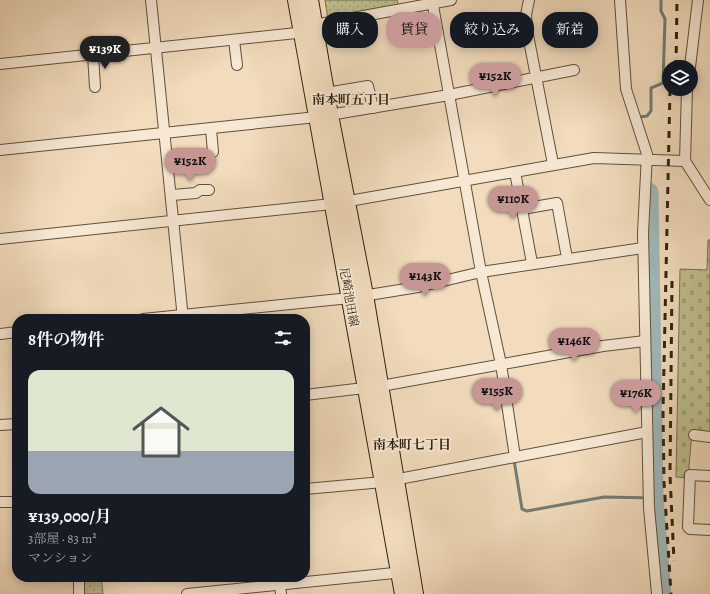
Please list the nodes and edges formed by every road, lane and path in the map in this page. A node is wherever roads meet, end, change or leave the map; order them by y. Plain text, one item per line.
1 (151, 0) edge
2 (296, 0) edge
3 (310, 0) edge
4 (451, 0) edge
5 (529, 0) edge
6 (620, 0) edge
7 (698, 0) edge
8 (432, 2) edge
9 (310, 29) junction
10 (234, 40) junction
11 (156, 48) junction
12 (93, 55) junction
13 (691, 60) edge
14 (0, 64) edge
15 (237, 64) dead end
16 (574, 70) dead end
17 (537, 77) junction
18 (95, 87) dead end
19 (326, 93) junction
20 (449, 95) junction
21 (687, 96) edge
22 (373, 108) junction
23 (323, 116) junction
24 (211, 129) junction
25 (165, 134) junction
26 (0, 150) edge
27 (213, 152) dead end
28 (645, 160) junction
29 (685, 161) junction
30 (552, 164) junction
31 (515, 172) junction
32 (464, 181) junction
33 (209, 190) dead end
34 (172, 194) junction
35 (710, 200) edge
36 (340, 203) junction
37 (522, 209) junction
38 (174, 221) junction
39 (0, 240) edge
40 (643, 248) junction
41 (567, 258) junction
42 (532, 263) junction
43 (481, 272) junction
44 (357, 297) junction
45 (183, 314) edge
46 (209, 314) edge
47 (12, 333) edge
48 (0, 334) edge
49 (645, 341) junction
50 (500, 364) junction
51 (373, 387) junction
52 (310, 394) edge
53 (12, 424) edge
54 (0, 425) edge
55 (647, 432) junction
56 (694, 435) dead end
57 (710, 437) edge
58 (515, 457) junction
59 (710, 476) edge
60 (389, 480) junction
61 (310, 488) edge
62 (0, 502) edge
63 (12, 502) edge
64 (710, 530) edge
65 (405, 572) junction
66 (79, 582) edge
67 (309, 582) edge
68 (310, 582) edge
69 (280, 585) edge
70 (79, 594) edge
71 (187, 594) edge
72 (403, 594) edge
73 (416, 594) edge
74 (657, 594) edge

1 - 11 street
2 - 9 main road, 尼崎池田線
3 - 9 main road, 尼崎池田線
4 - 8 street
5 - 17 street
6 - 28 street
7 - 13 street
8 - 9 street
8 - 20 street
9 - 10 street
9 - 19 main road, 尼崎池田線
9 - 23 main road, 尼崎池田線
10 - 11 street
10 - 15 street
11 - 12 street
11 - 25 street
12 - 14 street
12 - 18 street
16 - 17 street
17 - 20 street
17 - 30 street
19 - 22 street
19 - 23 main road, 尼崎池田線
20 - 22 street
20 - 32 street
21 - 29 street
22 - 23 street
23 - 24 street
23 - 36 main road, 尼崎池田線
24 - 25 street
24 - 27 street
25 - 26 street
25 - 34 street
28 - 29 street
28 - 30 street
28 - 40 street
29 - 35 street
30 - 31 street
31 - 32 street
31 - 37 street
32 - 36 street
32 - 43 street
33 - 34 street
34 - 38 street
36 - 38 street
36 - 44 main road, 尼崎池田線
37 - 41 street
37 - 42 street
38 - 39 street
38 - 45 street
40 - 41 street
40 - 49 street
41 - 42 street
42 - 43 street
43 - 44 street
43 - 50 street
44 - 46 street
44 - 51 main road, 尼崎池田線
47 - 48 street
49 - 50 street
49 - 55 street
50 - 51 street
50 - 58 street
51 - 52 street
51 - 60 main road, 尼崎池田線
53 - 54 street
55 - 58 street
55 - 74 street
56 - 57 street
58 - 60 street
59 - 64 street
60 - 61 street
60 - 65 main road, 尼崎池田線
62 - 63 street
65 - 68 street
65 - 72 main road, 尼崎池田線
65 - 73 main road, 尼崎池田線
66 - 70 street
67 - 69 street
69 - 71 street

